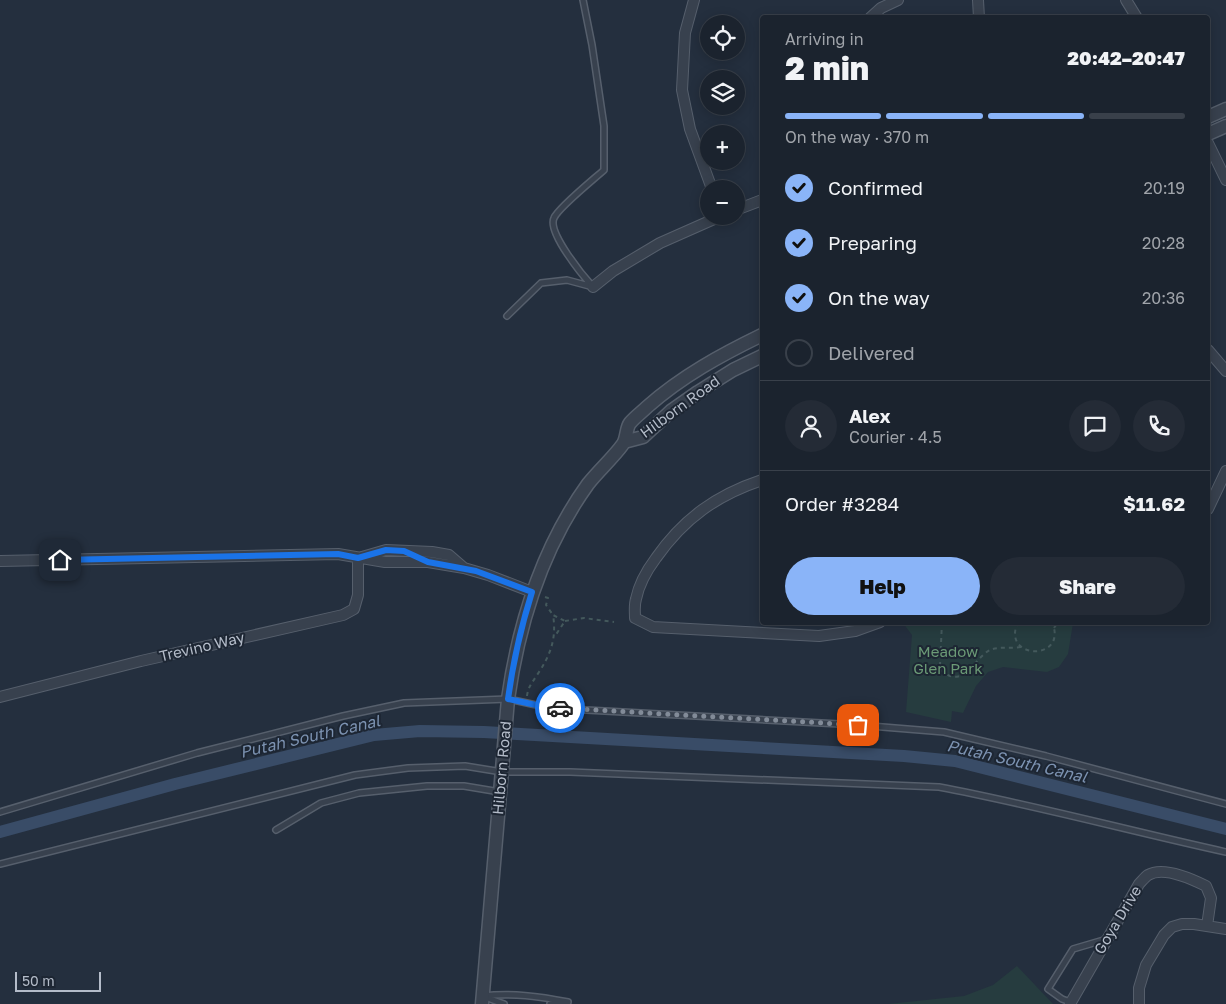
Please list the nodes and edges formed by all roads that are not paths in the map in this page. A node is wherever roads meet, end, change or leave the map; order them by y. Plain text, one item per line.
1 (583, 0) edge
2 (694, 0) edge
3 (898, 0) edge
4 (978, 0) edge
5 (1126, 0) edge
6 (874, 15) edge
7 (979, 15) edge
8 (1135, 15) edge
9 (1226, 109) edge
10 (1210, 116) edge
11 (1226, 126) edge
12 (1210, 133) edge
13 (1210, 147) edge
14 (709, 180) edge
15 (1226, 180) edge
16 (760, 201) edge
17 (745, 207) edge
18 (701, 225) edge
19 (593, 287) junction
20 (507, 316) dead end
21 (760, 336) edge
22 (1210, 352) edge
23 (760, 357) edge
24 (1226, 371) edge
25 (624, 442) junction
26 (1226, 471) edge
27 (760, 481) edge
28 (1210, 505) edge
29 (404, 551) junction
30 (358, 558) junction
31 (0, 561) edge
32 (428, 562) junction
33 (464, 568) junction
34 (532, 592) junction
35 (872, 625) edge
36 (0, 697) edge
37 (508, 703) junction
38 (502, 768) junction
39 (500, 792) junction
40 (1226, 804) edge
41 (0, 812) edge
42 (276, 830) dead end
43 (1226, 852) edge
44 (0, 864) edge
45 (1207, 926) junction
46 (1226, 929) edge
47 (1107, 939) junction
48 (482, 1000) edge
49 (1070, 1003) edge
50 (504, 1004) edge
51 (550, 1004) edge
52 (1139, 1004) edge

1 - 19 lane
2 - 14 street
3 - 6 street
4 - 7 street
5 - 8 street
9 - 10 street
11 - 12 street
13 - 15 street
16 - 17 street
18 - 19 street
19 - 20 lane
21 - 25 street, Hilborn Road
22 - 24 street
23 - 25 street, Hilborn Road
25 - 34 street, Hilborn Road
26 - 28 street
27 - 35 street
29 - 30 street
29 - 32 street
29 - 33 street
30 - 31 street
30 - 32 street
30 - 36 street, Trevino Way
32 - 33 street
33 - 34 street
34 - 37 street, Hilborn Road
37 - 38 street, Hilborn Road
37 - 40 lane
37 - 41 lane
38 - 39 street, Hilborn Road
38 - 43 lane
38 - 44 lane
39 - 42 lane
39 - 48 street, Hilborn Road
45 - 46 street
45 - 47 street, Goya Drive
45 - 52 street
47 - 49 street, Goya Drive
47 - 49 lane
48 - 50 lane
48 - 51 lane

